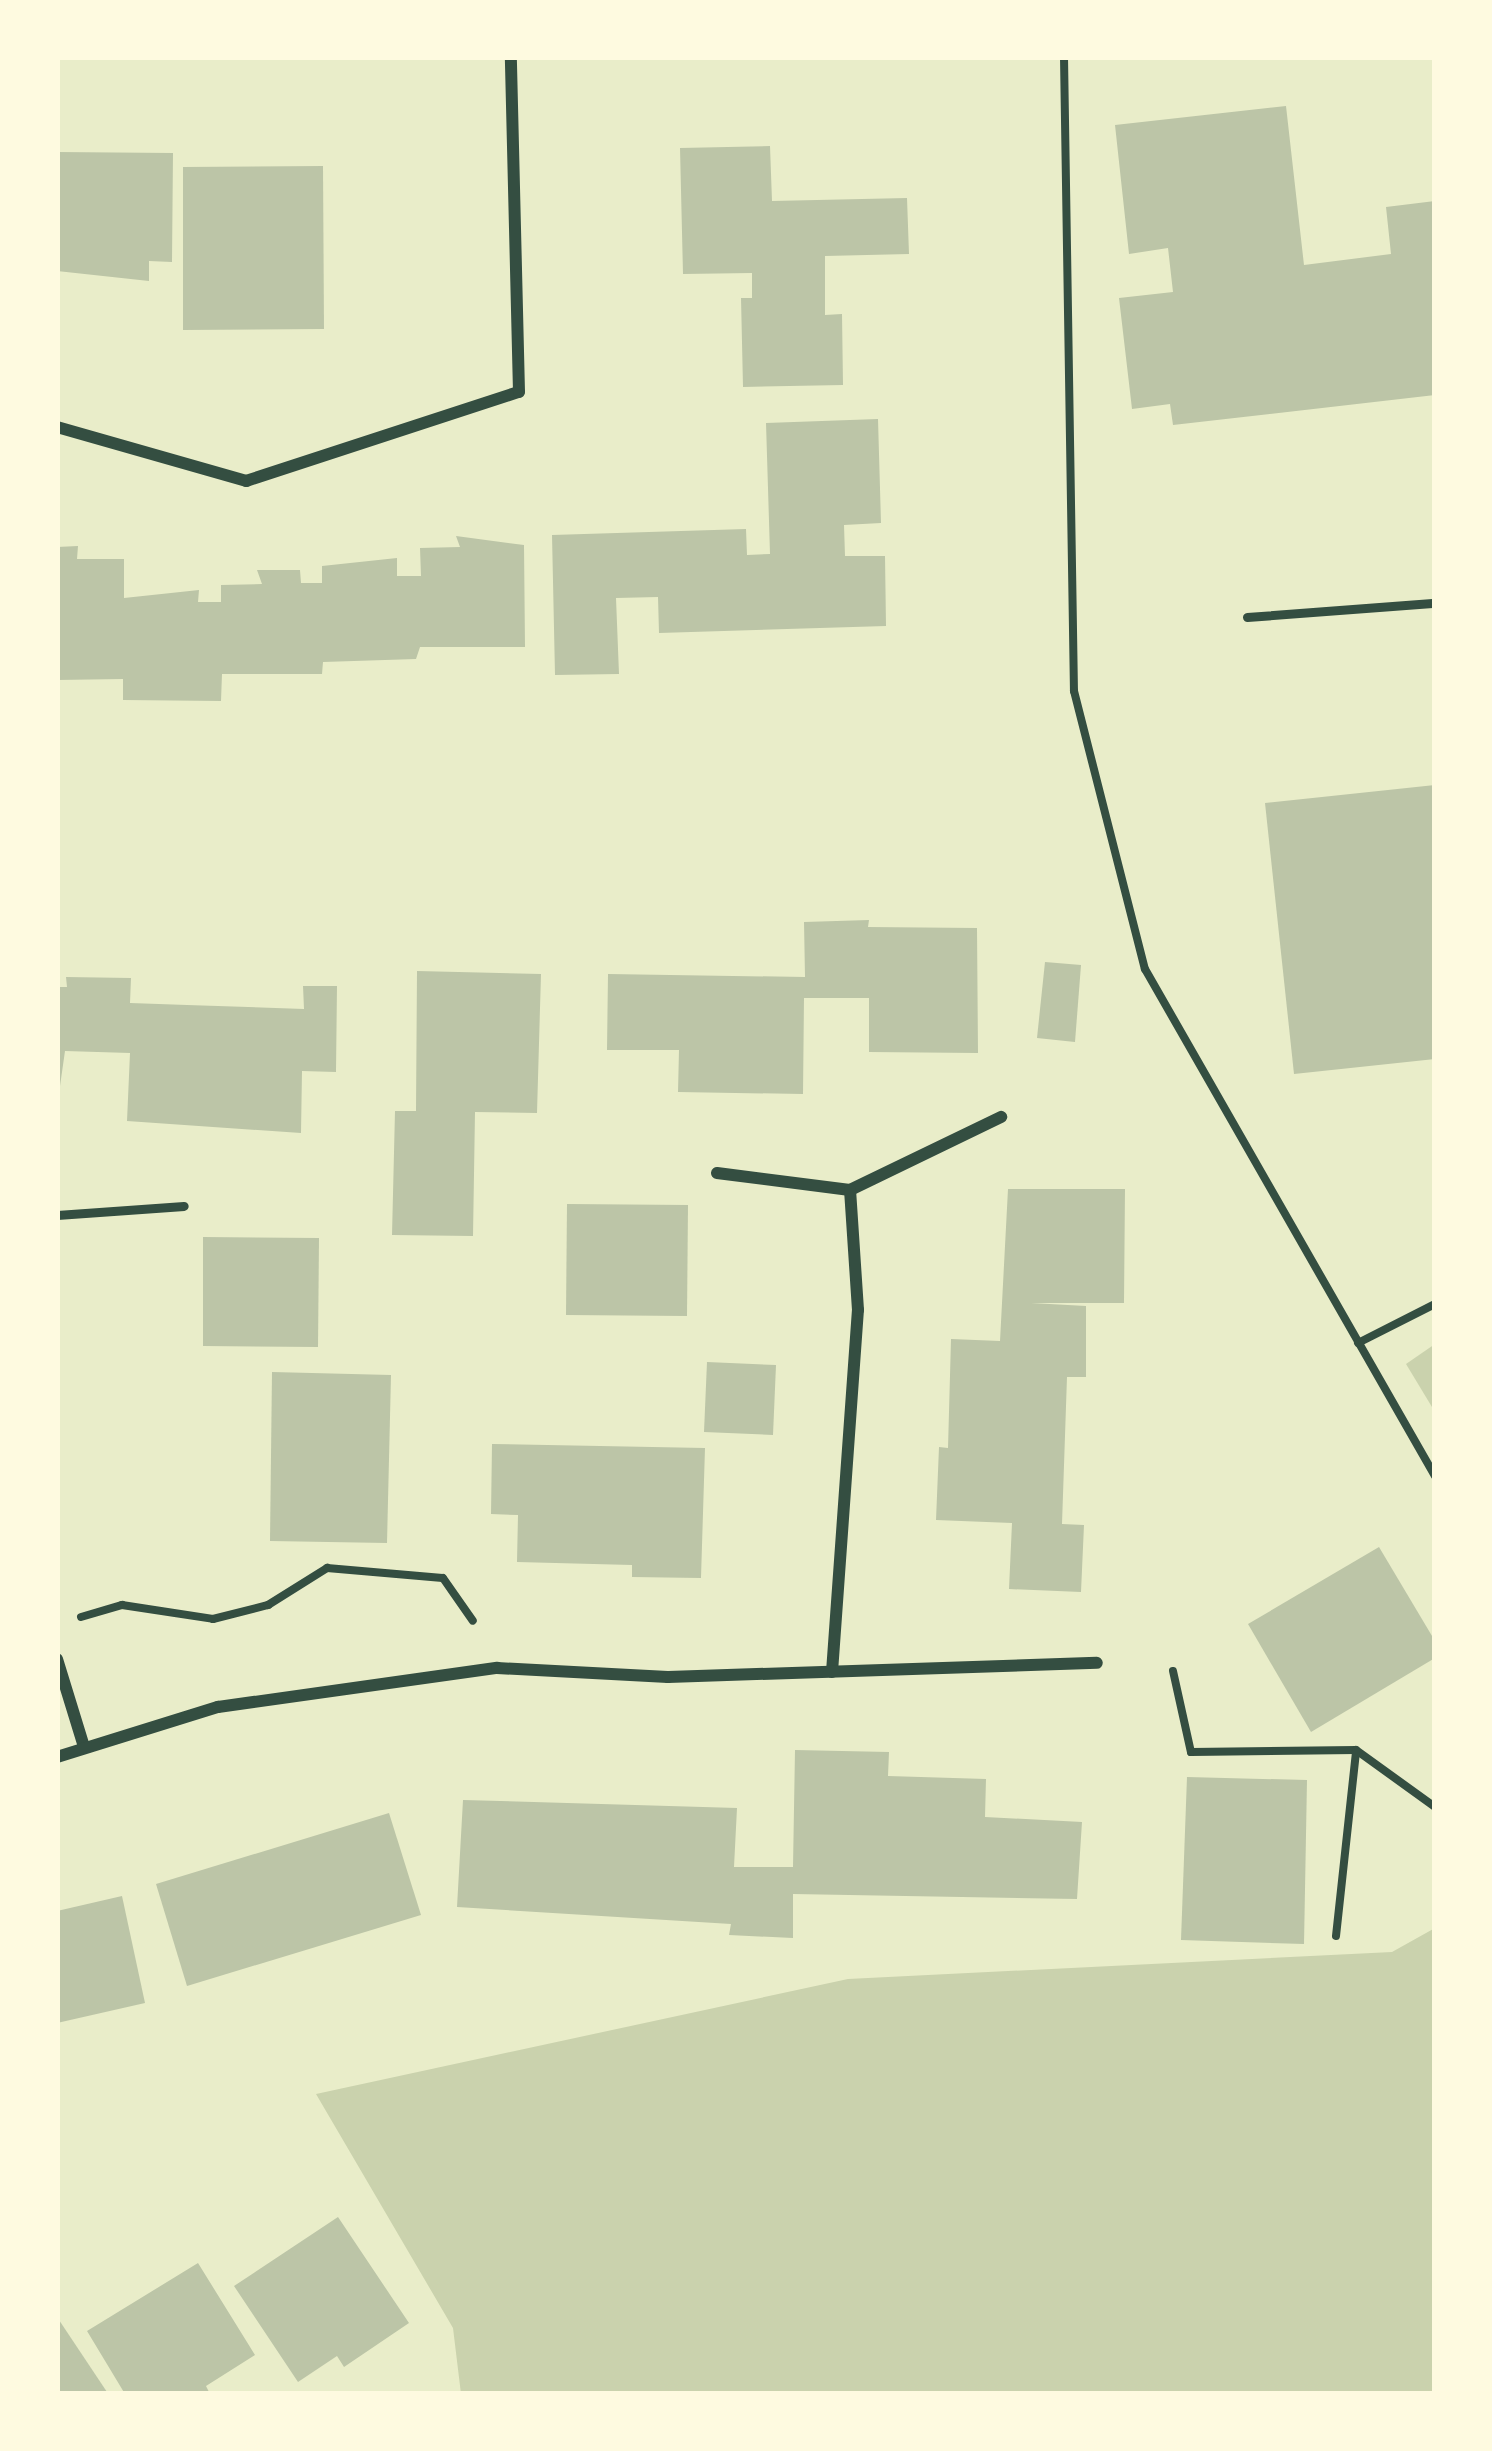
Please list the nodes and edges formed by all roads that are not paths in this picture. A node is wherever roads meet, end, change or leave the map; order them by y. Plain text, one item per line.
1 (511, 57) edge
2 (57, 427) edge
3 (1435, 603) edge
4 (1246, 617) dead end
5 (1001, 1117) dead end
6 (717, 1173) dead end
7 (850, 1190) junction
8 (184, 1206) dead end
9 (57, 1215) edge
10 (57, 1659) edge
11 (1097, 1663) dead end
12 (832, 1672) junction
13 (84, 1747) junction
14 (57, 1757) edge

1 - 2 street
3 - 4 lane
5 - 7 street
6 - 7 street
7 - 12 street
8 - 9 lane
10 - 13 street
11 - 12 street
12 - 13 street
13 - 14 street

